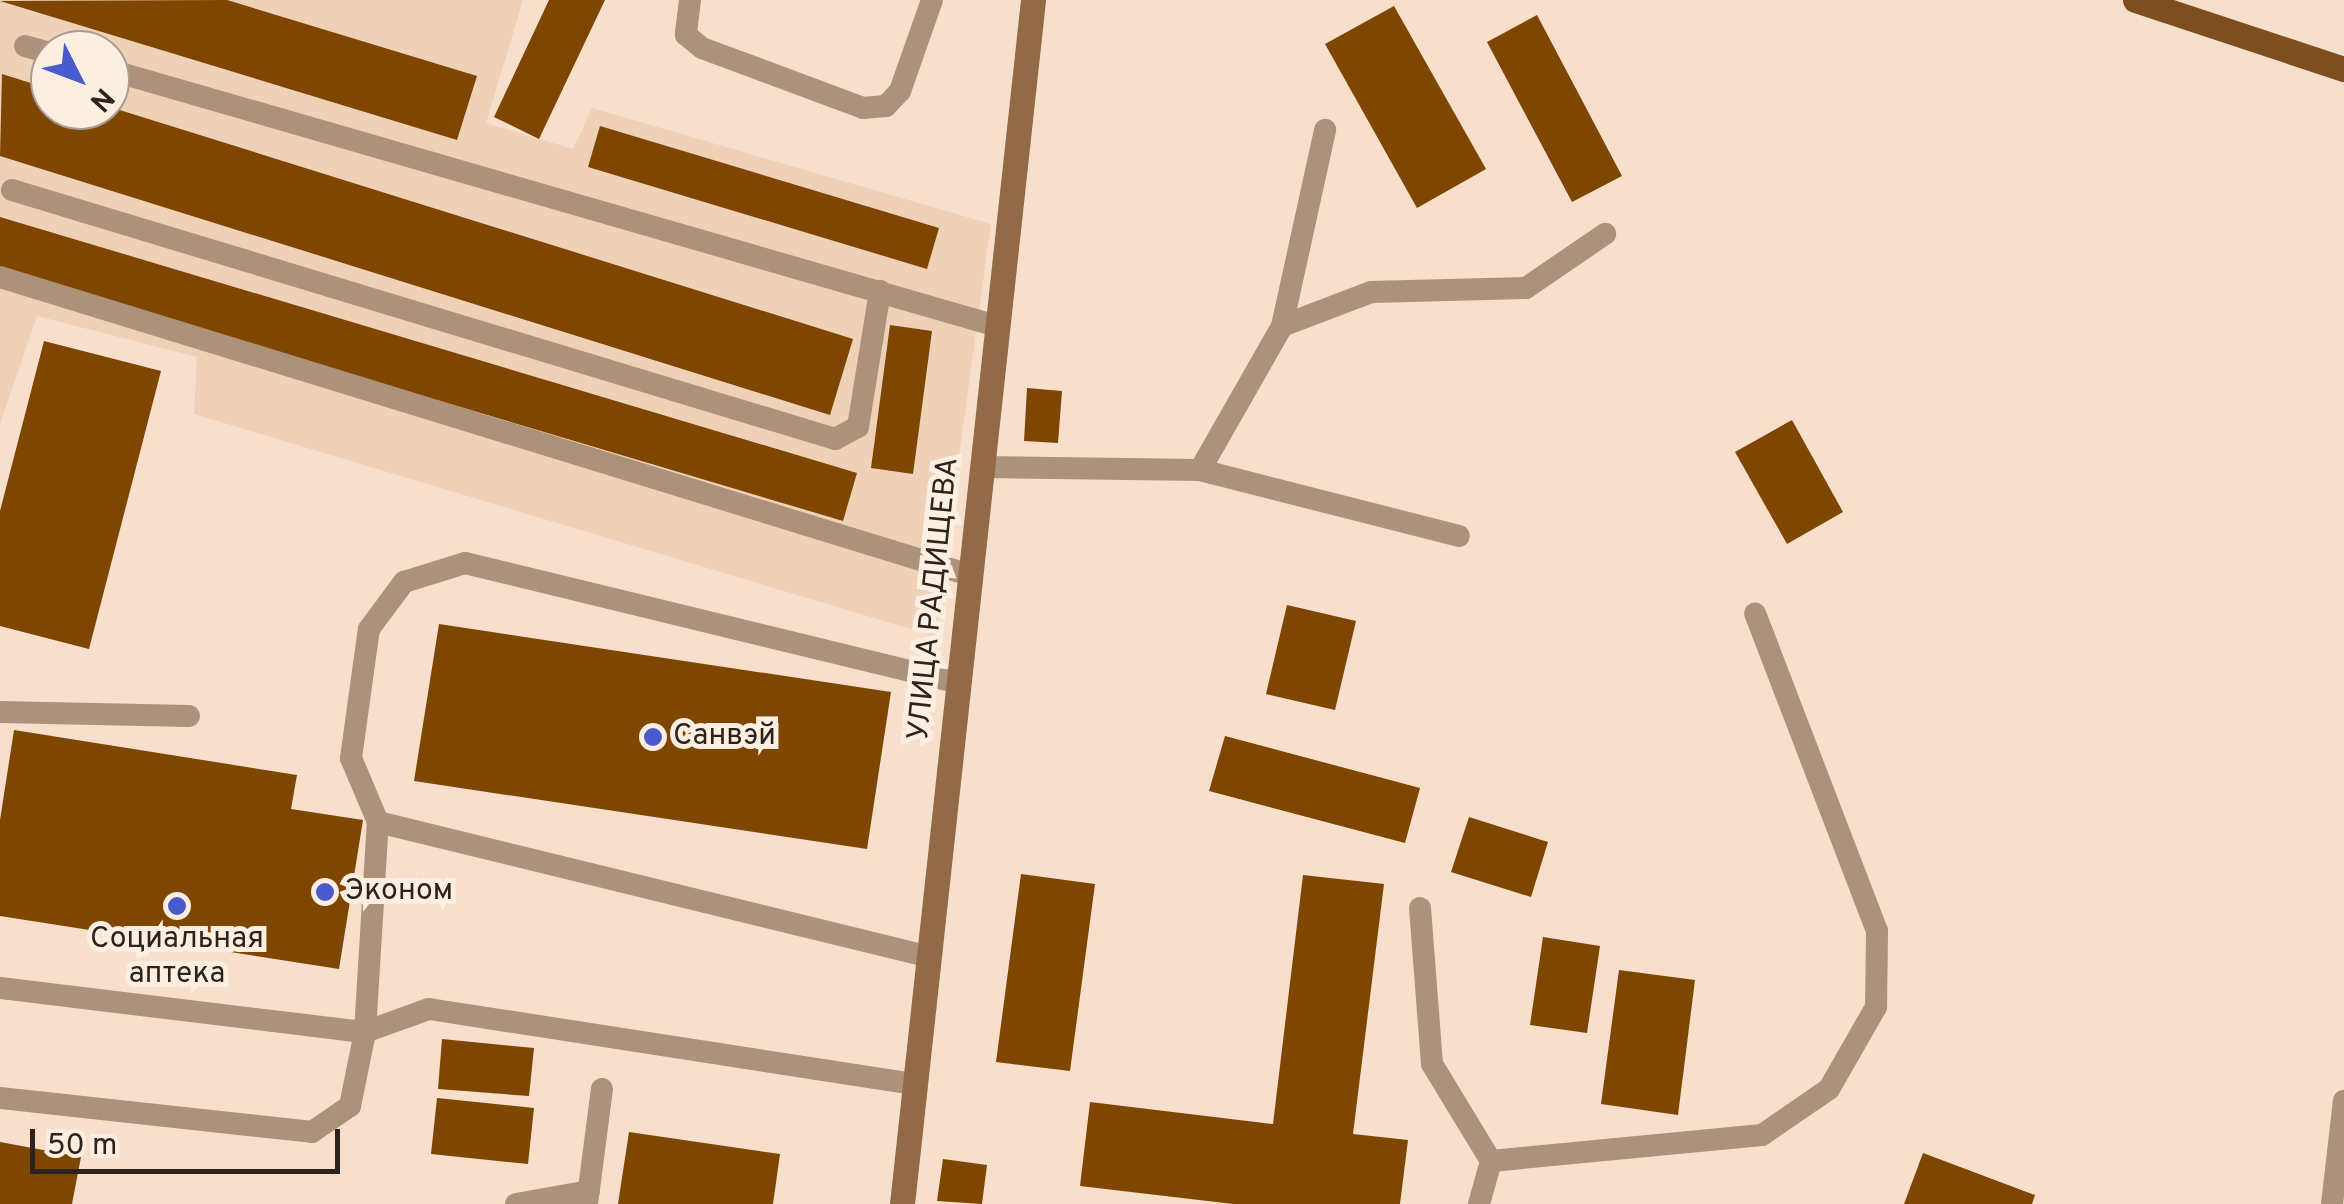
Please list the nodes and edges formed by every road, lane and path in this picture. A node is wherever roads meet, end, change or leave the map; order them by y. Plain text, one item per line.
1 (690, 0) edge
2 (932, 0) edge
3 (1032, 0) edge
4 (2135, 0) edge
5 (25, 46) dead end
6 (30, 47) edge
7 (2344, 69) edge
8 (130, 76) edge
9 (1325, 130) dead end
10 (12, 190) dead end
11 (1604, 234) dead end
12 (0, 277) edge
13 (880, 291) junction
14 (997, 326) junction
15 (1282, 326) junction
16 (982, 466) junction
17 (1200, 470) junction
18 (1459, 536) dead end
19 (970, 575) junction
20 (1755, 614) dead end
21 (958, 682) junction
22 (0, 712) edge
23 (188, 716) dead end
24 (378, 822) junction
25 (1420, 908) dead end
26 (930, 958) junction
27 (0, 988) edge
28 (365, 1032) junction
29 (916, 1084) junction
30 (602, 1088) dead end
31 (0, 1098) edge
32 (2344, 1101) edge
33 (1491, 1161) junction
34 (588, 1197) edge
35 (516, 1204) edge
36 (902, 1204) edge
37 (1479, 1204) edge
38 (2332, 1204) edge

1 - 2 lane
3 - 14 street, УЛИЦА РАДИЩЕВА
4 - 7 main road
5 - 6 lane
8 - 13 lane
9 - 15 lane
10 - 13 lane
11 - 15 lane
12 - 19 lane
13 - 14 lane
14 - 16 street, УЛИЦА РАДИЩЕВА
15 - 17 lane
16 - 17 lane
16 - 19 street, УЛИЦА РАДИЩЕВА
17 - 18 lane
19 - 21 street, УЛИЦА РАДИЩЕВА
20 - 33 lane
21 - 24 lane
21 - 26 street, УЛИЦА РАДИЩЕВА
22 - 23 lane
24 - 26 lane
24 - 28 lane
25 - 33 lane
26 - 29 street, УЛИЦА РАДИЩЕВА
27 - 28 lane
28 - 29 lane
28 - 31 lane
29 - 36 street, УЛИЦА РАДИЩЕВА
30 - 34 lane
32 - 38 lane
33 - 37 lane
34 - 35 lane

